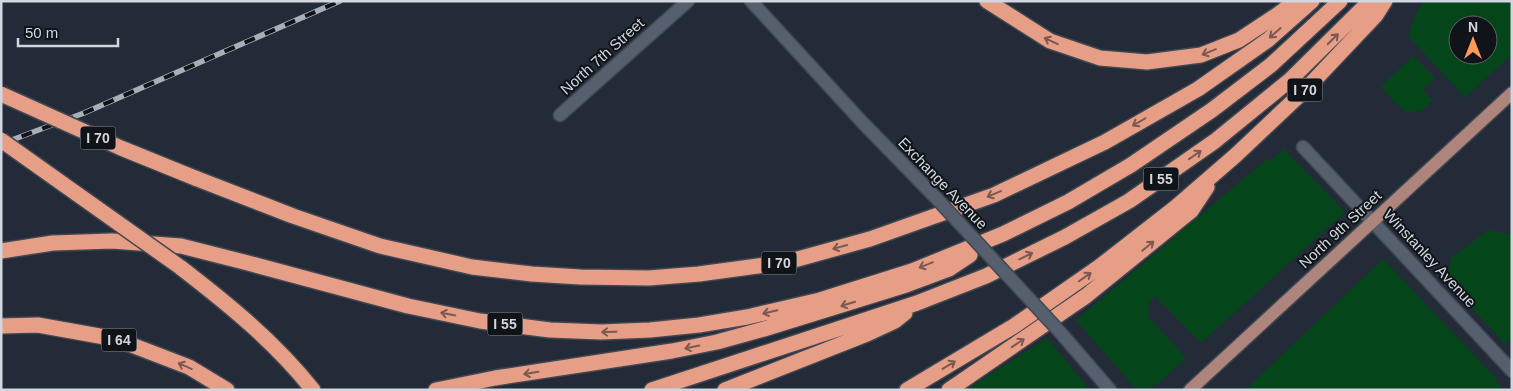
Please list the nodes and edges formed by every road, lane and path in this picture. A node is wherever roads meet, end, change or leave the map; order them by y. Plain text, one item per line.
1 (688, 1) edge
2 (751, 1) edge
3 (987, 1) edge
4 (1296, 1) edge
5 (1312, 1) edge
6 (1340, 1) edge
7 (1370, 1) edge
8 (1385, 1) edge
9 (1512, 93) edge
10 (1, 94) edge
11 (560, 115) dead end
12 (1, 140) edge
13 (1303, 147) dead end
14 (1218, 171) junction
15 (1373, 221) junction
16 (1003, 234) junction
17 (1, 251) edge
18 (917, 303) junction
19 (1, 326) edge
20 (1512, 371) edge
21 (455, 388) edge
22 (227, 390) edge
23 (313, 390) edge
24 (436, 390) edge
25 (652, 390) edge
26 (726, 390) edge
27 (907, 390) edge
28 (948, 390) edge
29 (1110, 390) edge
30 (1190, 390) edge

1 - 11 street, North 7th Street
2 - 29 street, Exchange Avenue, bridge
4 -> 3 highway
5 -> 10 highway, I 70, bridge
6 - 16 highway, I 55
18 -> 7 highway, I 55
8 - 14 highway, I 70
9 - 15 main road, North 9th Street
12 - 23 highway, bridge
13 - 15 street, Winstanley Avenue
27 -> 14 highway, I 70
28 -> 14 highway
15 - 20 street, Winstanley Avenue
15 - 30 main road, North 9th Street
16 -> 17 highway, I 55
16 -> 21 highway
18 - 25 highway, I 55
18 - 26 highway
22 -> 19 highway, I 64
21 - 24 highway

